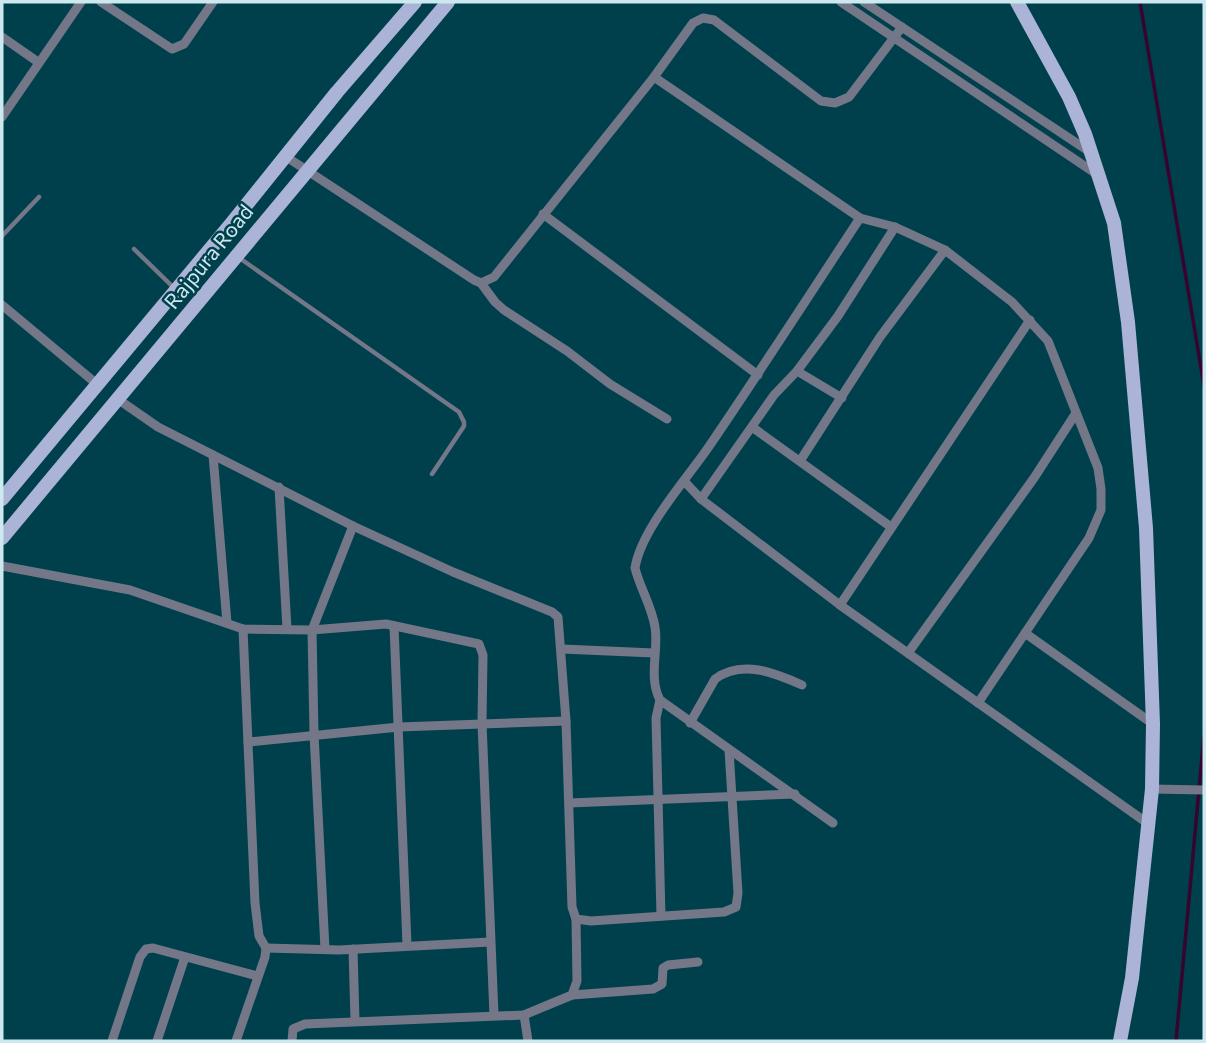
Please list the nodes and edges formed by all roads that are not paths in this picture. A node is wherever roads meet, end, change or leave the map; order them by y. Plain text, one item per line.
1 (81, 2) edge
2 (101, 2) edge
3 (213, 2) edge
4 (415, 2) edge
5 (448, 2) edge
6 (842, 2) edge
7 (864, 2) edge
8 (1017, 2) edge
9 (902, 27) junction
10 (2, 37) edge
11 (895, 38) junction
12 (38, 62) junction
13 (654, 77) junction
14 (996, 89) junction
15 (988, 101) junction
16 (2, 117) edge
17 (1092, 153) junction
18 (285, 156) junction
19 (307, 170) junction
20 (1100, 176) junction
21 (39, 197) dead end
22 (543, 214) junction
23 (860, 218) junction
24 (895, 227) junction
25 (2, 236) edge
26 (134, 249) dead end
27 (945, 250) junction
28 (237, 257) junction
29 (481, 283) junction
30 (176, 290) junction
31 (2, 305) edge
32 (1030, 320) junction
33 (797, 371) junction
34 (758, 375) junction
35 (97, 385) junction
36 (842, 398) junction
37 (119, 400) junction
38 (1076, 413) junction
39 (667, 419) dead end
40 (752, 427) junction
41 (214, 455) junction
42 (800, 461) junction
43 (432, 474) dead end
44 (685, 482) junction
45 (279, 487) junction
46 (2, 499) edge
47 (701, 499) junction
48 (353, 526) junction
49 (891, 527) junction
50 (2, 538) edge
51 (2, 566) edge
52 (839, 605) junction
53 (227, 623) junction
54 (394, 626) junction
55 (243, 629) junction
56 (287, 629) junction
57 (312, 629) junction
58 (1025, 633) junction
59 (562, 649) junction
60 (654, 653) junction
61 (908, 653) junction
62 (802, 685) dead end
63 (660, 699) junction
64 (978, 703) junction
65 (566, 721) junction
66 (482, 723) junction
67 (690, 723) junction
68 (1153, 724) junction
69 (399, 727) junction
70 (314, 734) junction
71 (248, 742) junction
72 (729, 750) junction
73 (1159, 790) junction
74 (1204, 790) edge
75 (795, 794) junction
76 (730, 797) junction
77 (657, 799) junction
78 (569, 803) junction
79 (833, 823) dead end
80 (1150, 825) junction
81 (661, 916) junction
82 (576, 919) junction
83 (490, 942) junction
84 (407, 945) junction
85 (266, 948) junction
86 (353, 949) junction
87 (325, 950) junction
88 (185, 957) junction
89 (698, 962) dead end
90 (257, 976) junction
91 (572, 995) junction
92 (494, 1015) junction
93 (524, 1015) junction
94 (355, 1021) junction
95 (112, 1041) edge
96 (157, 1041) edge
97 (236, 1041) edge
98 (292, 1041) edge
99 (528, 1041) edge
100 (1120, 1041) edge

1 - 12 street
2 - 3 street
4 - 18 main road, Rajpura Road
5 - 19 main road, Rajpura Road
6 - 11 street
7 - 9 street
8 - 17 main road
9 - 11 street
9 - 14 street
10 - 12 street
11 - 13 street
11 - 15 street
12 - 16 street
13 - 22 street
13 - 23 street
14 - 15 street
14 - 17 street
15 - 20 street
17 - 20 main road
18 - 19 street
18 - 30 main road, Rajpura Road
19 - 28 main road, Rajpura Road
19 - 29 street
20 - 68 main road
21 - 25 lane
22 - 29 street
22 - 34 street
23 - 24 street
23 - 34 street
24 - 27 street
24 - 33 street
26 - 30 lane
27 - 32 street
27 - 36 street
28 - 37 main road, Rajpura Road
28 - 43 lane
29 - 39 street
30 - 35 main road, Rajpura Road
31 - 35 street
32 - 38 street
32 - 49 street
33 - 36 street
33 - 40 street
34 - 44 street
35 - 46 main road, Rajpura Road
36 - 42 street
37 - 41 street
37 - 50 main road, Rajpura Road
38 - 58 street
38 - 61 street
40 - 42 street
40 - 47 street
41 - 45 street
41 - 53 street
42 - 49 street
44 - 47 street
44 - 60 street
45 - 48 street
45 - 56 street
47 - 52 street
48 - 57 street
48 - 59 street
49 - 52 street
51 - 53 street
52 - 61 street
53 - 55 street
54 - 57 street
54 - 66 street
54 - 69 street
55 - 56 street
55 - 71 street
56 - 57 street
57 - 70 street
58 - 64 street
58 - 68 street
59 - 60 street
59 - 65 street
60 - 63 street
61 - 64 street
62 - 67 street
63 - 67 street
63 - 77 street
64 - 80 street
65 - 66 street
65 - 78 street
66 - 69 street
66 - 83 street
67 - 72 street
68 - 73 main road
69 - 70 street
69 - 84 street
70 - 71 street
70 - 87 street
71 - 85 street
72 - 75 street
72 - 76 street
73 - 74 street
73 - 80 main road
75 - 76 street
75 - 79 street
76 - 77 street
76 - 81 street
77 - 78 street
77 - 81 street
78 - 82 street
80 - 100 main road
81 - 82 street
82 - 91 street
83 - 84 street
83 - 92 street
84 - 86 street
85 - 87 street
85 - 90 street
86 - 87 street
86 - 94 street
88 - 90 street
88 - 95 street
88 - 96 street
89 - 91 street
90 - 97 street
91 - 93 street
92 - 93 street
92 - 94 street
93 - 99 street
94 - 98 street

